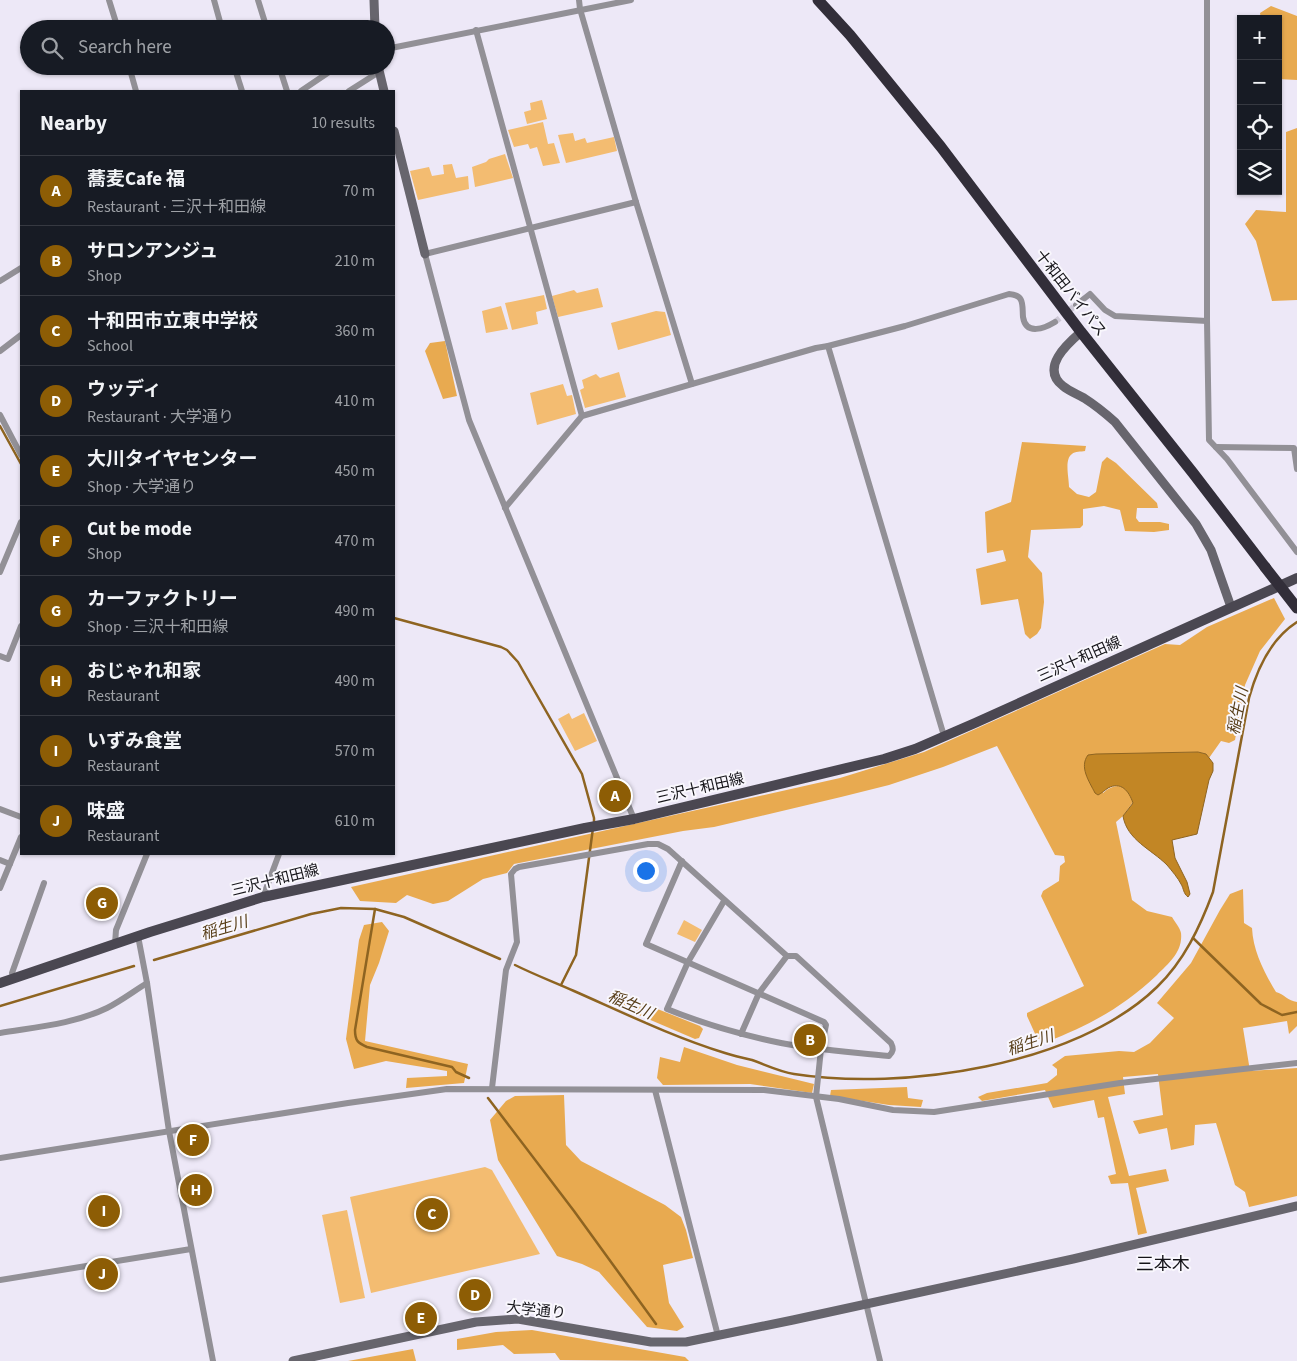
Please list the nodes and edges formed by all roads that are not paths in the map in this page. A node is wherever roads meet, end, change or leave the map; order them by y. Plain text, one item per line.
1 (109, 0) edge
2 (214, 0) edge
3 (258, 0) edge
4 (374, 0) edge
5 (579, 0) edge
6 (630, 0) edge
7 (818, 0) edge
8 (1207, 0) edge
9 (580, 10) junction
10 (115, 20) edge
11 (220, 20) edge
12 (264, 20) edge
13 (375, 20) edge
14 (476, 30) junction
15 (395, 47) edge
16 (132, 75) edge
17 (237, 75) edge
18 (282, 75) edge
19 (325, 75) edge
20 (370, 75) edge
21 (380, 75) edge
22 (136, 90) edge
23 (242, 90) edge
24 (286, 90) edge
25 (302, 90) edge
26 (350, 90) edge
27 (384, 90) edge
28 (395, 135) edge
29 (636, 202) junction
30 (531, 228) junction
31 (425, 254) junction
32 (20, 269) edge
33 (0, 281) edge
34 (1076, 305) tunnel mouth
35 (1207, 321) junction
36 (1054, 322) tunnel mouth
37 (1081, 332) junction
38 (20, 336) edge
39 (828, 346) junction
40 (0, 351) edge
41 (692, 384) junction
42 (0, 415) edge
43 (582, 416) junction
44 (1216, 447) junction
45 (20, 453) edge
46 (1297, 469) edge
47 (505, 508) junction
48 (20, 524) edge
49 (1297, 552) edge
50 (0, 572) edge
51 (1297, 578) edge
52 (1231, 607) junction
53 (1297, 608) edge
54 (20, 629) edge
55 (0, 656) edge
56 (944, 736) junction
57 (0, 809) edge
58 (20, 817) edge
59 (634, 819) junction
60 (20, 839) edge
61 (147, 855) edge
62 (279, 855) edge
63 (0, 860) edge
64 (682, 861) junction
65 (10, 864) junction
66 (44, 883) dead end
67 (0, 888) edge
68 (263, 897) junction
69 (724, 901) junction
70 (138, 936) junction
71 (115, 944) junction
72 (788, 956) junction
73 (688, 962) junction
74 (14, 979) junction
75 (0, 983) edge
76 (147, 983) junction
77 (759, 993) junction
78 (0, 1033) edge
79 (741, 1034) junction
80 (821, 1049) junction
81 (1297, 1063) edge
82 (492, 1088) junction
83 (656, 1090) junction
84 (816, 1097) junction
85 (170, 1131) junction
86 (0, 1158) edge
87 (1297, 1206) edge
88 (191, 1249) junction
89 (0, 1280) edge
90 (866, 1304) junction
91 (718, 1336) junction
92 (213, 1361) edge
93 (293, 1361) edge
94 (880, 1361) edge

1 - 10 street
2 - 11 street
3 - 12 street
4 - 13 street
5 - 9 street
6 - 9 street
7 - 37 highway, 十和田バイパス
8 - 35 street
9 - 14 street
9 - 29 street
14 - 15 street
14 - 30 street
16 - 22 street
17 - 23 street
18 - 24 street
19 - 25 street
20 - 26 street
21 - 27 street
28 - 31 street
29 - 30 street
29 - 41 street
30 - 31 street
30 - 43 street
31 - 47 street
32 - 33 street
34 - 35 street
35 - 44 street
36 - 39 street
37 - 52 street
37 - 53 highway, 十和田バイパス, bridge
38 - 40 street
39 - 41 street
39 - 56 street
41 - 43 street
42 - 45 street
43 - 47 street
44 - 46 street
44 - 49 street
47 - 59 street
48 - 50 street
51 - 52 main road, 三沢十和田線
52 - 56 main road, 三沢十和田線
54 - 55 street
56 - 59 main road, 三沢十和田線
57 - 58 street
59 - 68 main road, 三沢十和田線
60 - 65 street
61 - 71 street
62 - 68 street
63 - 65 street
64 - 69 street
64 - 73 street
64 - 82 street
65 - 67 street
66 - 74 street
68 - 70 main road, 三沢十和田線
69 - 72 street
69 - 73 street
70 - 71 main road, 三沢十和田線
70 - 76 street
71 - 74 main road, 三沢十和田線
72 - 77 street
72 - 80 street
73 - 77 street
73 - 79 street
74 - 75 main road, 三沢十和田線
76 - 78 street
76 - 85 street
77 - 79 street
77 - 80 street
79 - 80 street
80 - 84 street
81 - 84 street
82 - 83 street
82 - 85 street
83 - 84 street
83 - 91 street
84 - 90 street
85 - 86 street
85 - 88 street
87 - 90 street, 大学通り
88 - 89 street
88 - 92 street
90 - 91 street, 大学通り
90 - 94 street
91 - 93 street, 大学通り

